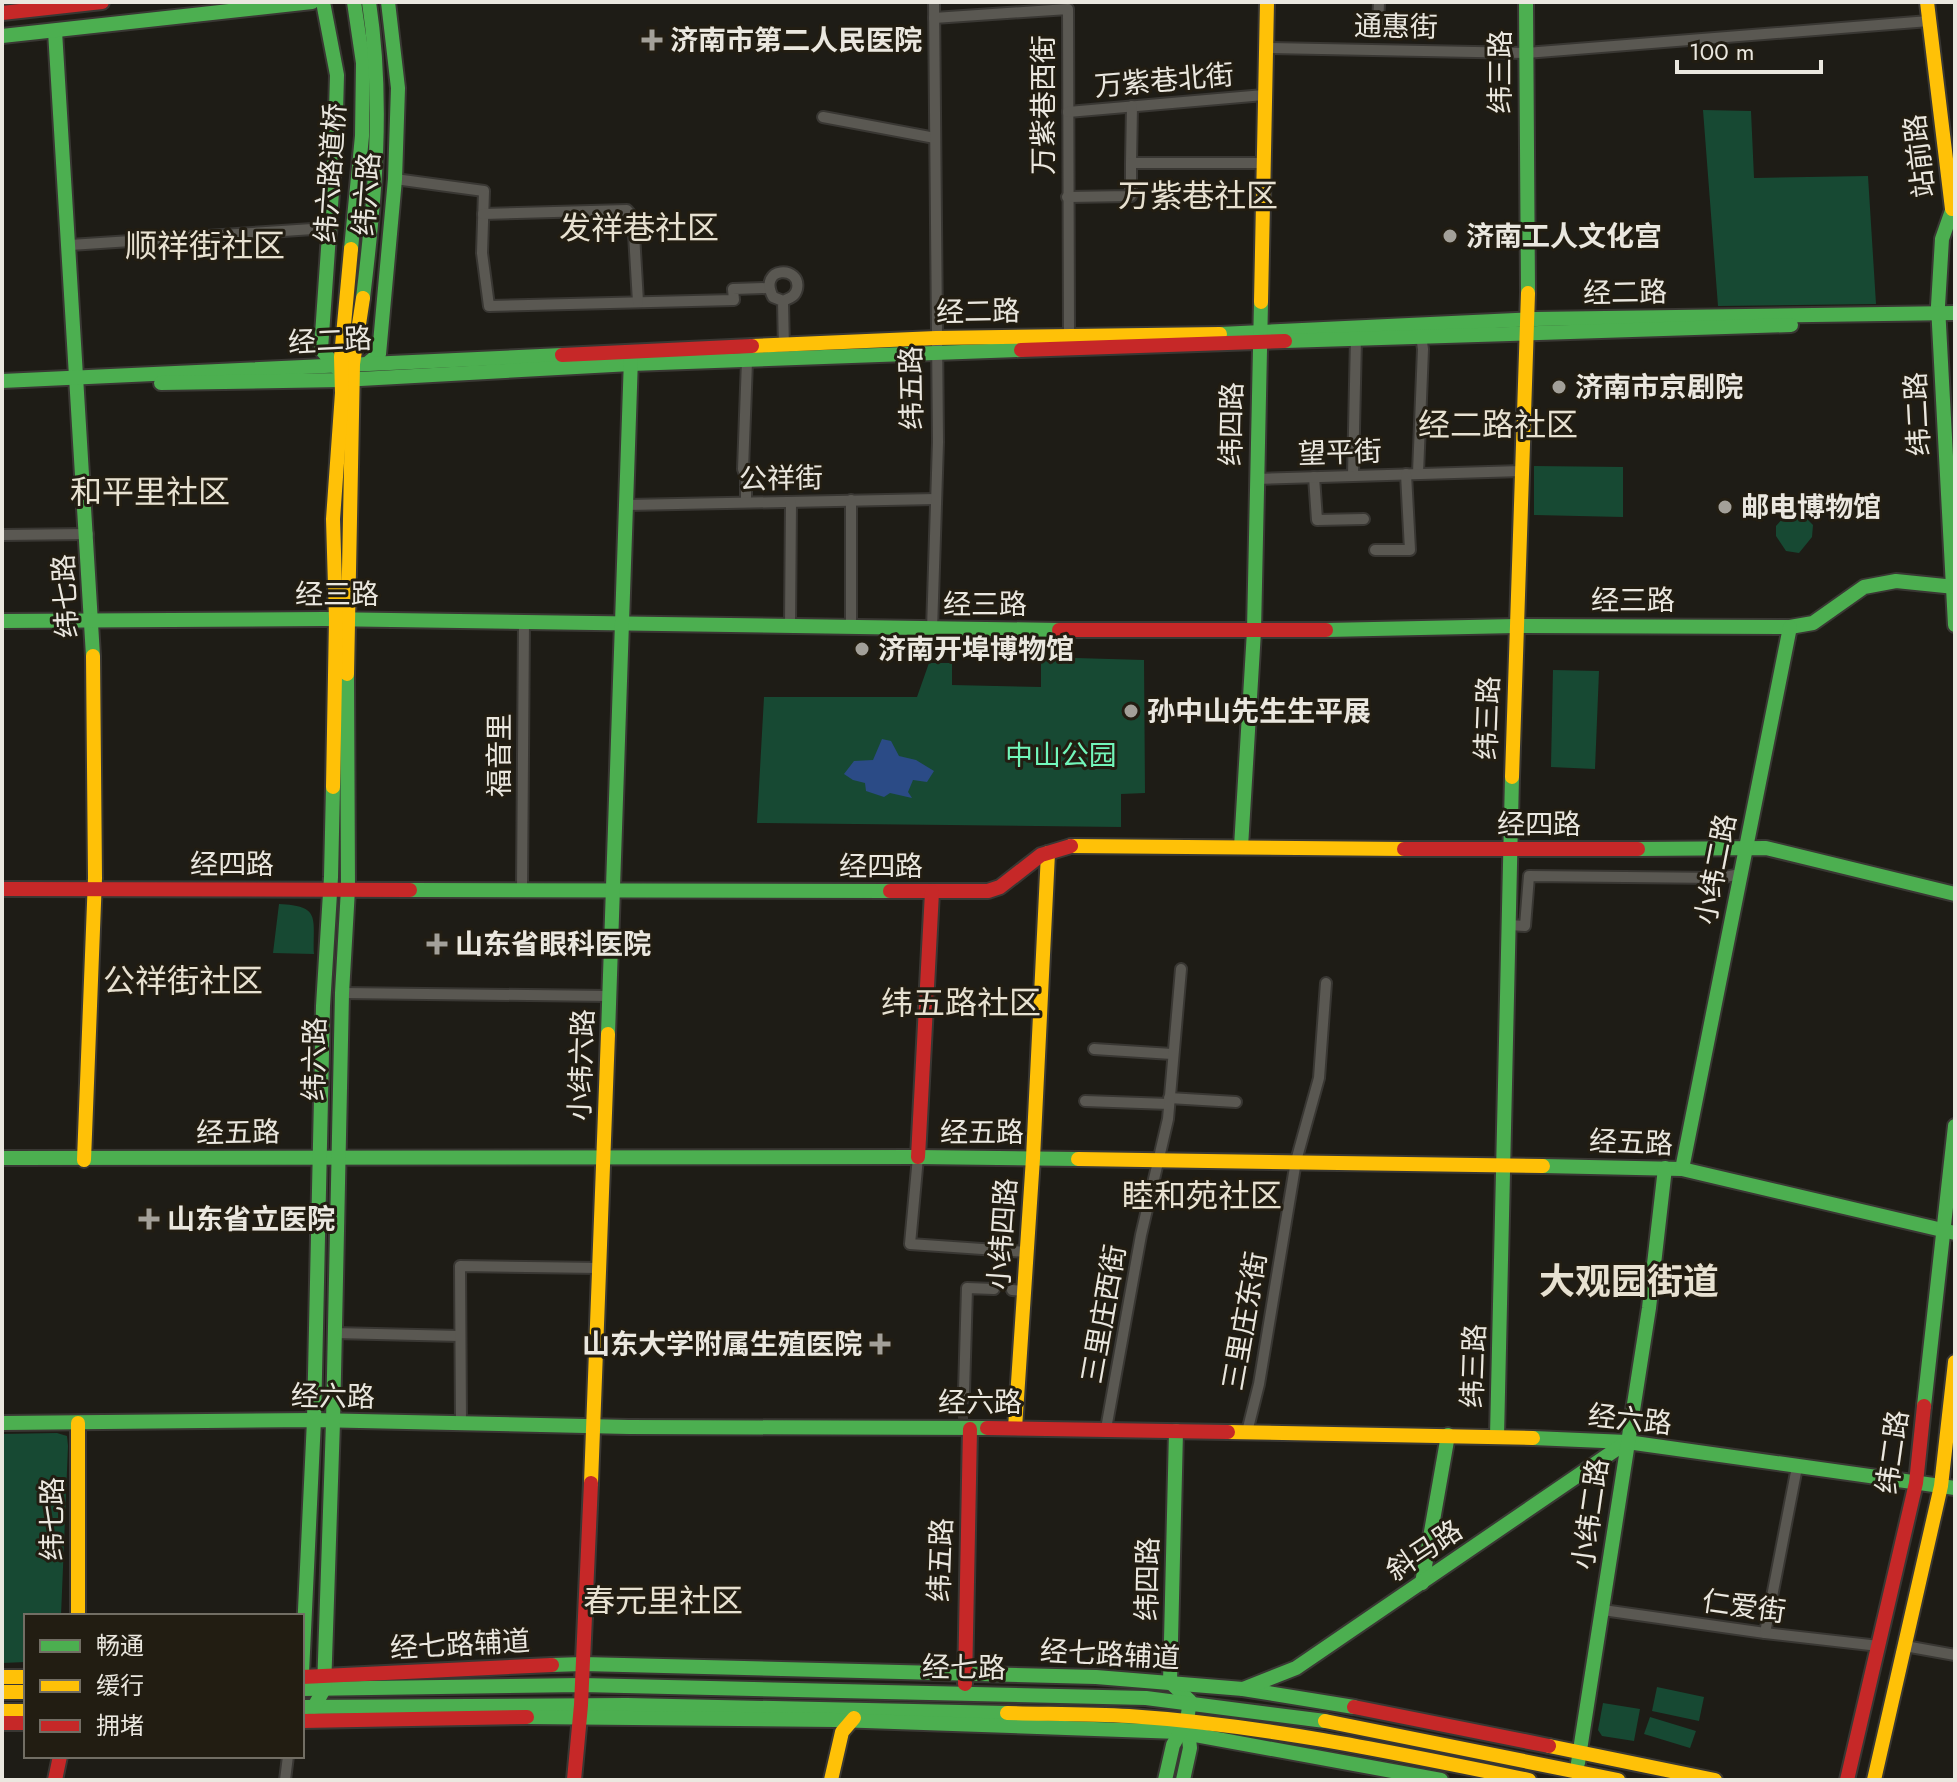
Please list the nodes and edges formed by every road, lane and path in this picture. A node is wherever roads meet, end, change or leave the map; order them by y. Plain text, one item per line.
1 (102, 2) edge
2 (312, 2) edge
3 (323, 2) edge
4 (354, 2) edge
5 (369, 2) edge
6 (388, 2) edge
7 (934, 2) edge
8 (1267, 2) edge
9 (1379, 2) edge
10 (1526, 2) edge
11 (1927, 2) edge
12 (2, 13) edge
13 (934, 18) junction
14 (1929, 21) junction
15 (1378, 27) dead end
16 (55, 31) junction
17 (2, 36) edge
18 (1266, 48) junction
19 (1526, 53) junction
20 (1264, 95) junction
21 (1132, 106) junction
22 (1068, 112) junction
23 (823, 117) dead end
24 (935, 138) junction
25 (1131, 163) junction
26 (1263, 163) junction
27 (395, 179) junction
28 (1067, 197) junction
29 (1953, 206) edge
30 (483, 214) junction
31 (328, 228) junction
32 (70, 245) junction
33 (768, 288) junction
34 (783, 301) junction
35 (638, 302) junction
36 (1955, 313) edge
37 (1938, 318) junction
38 (1955, 321) edge
39 (1528, 326) junction
40 (1069, 335) junction
41 (1421, 336) junction
42 (936, 338) junction
43 (1258, 338) junction
44 (1356, 338) junction
45 (342, 349) joint
46 (785, 352) junction
47 (936, 354) junction
48 (631, 358) junction
49 (747, 361) junction
50 (350, 367) junction
51 (2, 381) edge
52 (79, 382) junction
53 (2, 389) edge
54 (1522, 471) junction
55 (1412, 474) junction
56 (1353, 475) junction
57 (1314, 477) junction
58 (1256, 479) junction
59 (936, 499) junction
60 (851, 500) junction
61 (746, 502) junction
62 (791, 502) junction
63 (627, 505) junction
64 (1364, 519) dead end
65 (88, 534) junction
66 (2, 535) edge
67 (1375, 550) dead end
68 (1954, 587) edge
69 (341, 620) junction
70 (2, 621) edge
71 (93, 621) junction
72 (524, 622) junction
73 (624, 622) junction
74 (1955, 625) edge
75 (790, 626) junction
76 (1516, 626) junction
77 (1790, 627) junction
78 (851, 628) junction
79 (932, 630) junction
80 (1254, 631) junction
81 (1241, 847) junction
82 (1746, 848) junction
83 (1509, 851) junction
84 (1048, 853) junction
85 (1740, 874) junction
86 (614, 888) junction
87 (2, 889) edge
88 (329, 889) junction
89 (348, 889) junction
90 (522, 889) junction
91 (95, 890) junction
92 (932, 892) junction
93 (1955, 894) edge
94 (1955, 903) edge
95 (1509, 925) junction
96 (1181, 969) dead end
97 (1326, 983) dead end
98 (342, 993) junction
99 (610, 996) junction
100 (1094, 1049) dead end
101 (1172, 1054) junction
102 (1085, 1101) dead end
103 (1169, 1101) junction
104 (1236, 1102) dead end
105 (1955, 1126) edge
106 (338, 1156) junction
107 (320, 1157) junction
108 (918, 1157) junction
109 (2, 1158) edge
110 (1033, 1158) junction
111 (1157, 1158) junction
112 (604, 1159) junction
113 (84, 1160) junction
114 (1296, 1161) junction
115 (1505, 1164) junction
116 (1665, 1168) junction
117 (1682, 1169) junction
118 (1950, 1232) edge
119 (1026, 1252) junction
120 (600, 1268) junction
121 (994, 1289) dead end
122 (334, 1333) junction
123 (460, 1336) junction
124 (1955, 1362) edge
125 (964, 1392) tunnel mouth
126 (314, 1420) junction
127 (333, 1422) junction
128 (2, 1423) edge
129 (78, 1423) junction
130 (461, 1423) junction
131 (594, 1425) junction
132 (965, 1425) junction
133 (1015, 1428) junction
134 (1106, 1429) junction
135 (1176, 1431) junction
136 (1247, 1432) junction
137 (1448, 1435) junction
138 (1497, 1436) junction
139 (1627, 1442) junction
140 (1797, 1467) junction
141 (1916, 1483) junction
142 (1948, 1487) edge
143 (1422, 1583) junction
144 (1603, 1610) junction
145 (78, 1614) edge
146 (1765, 1633) junction
147 (304, 1638) edge
148 (1879, 1646) junction
149 (1905, 1646) junction
150 (1955, 1655) edge
151 (583, 1664) junction
152 (965, 1675) junction
153 (2, 1677) edge
154 (24, 1677) edge
155 (304, 1681) edge
156 (1170, 1682) junction
157 (324, 1683) junction
158 (582, 1685) junction
159 (1243, 1689) junction
160 (2, 1692) edge
161 (24, 1692) edge
162 (304, 1692) edge
163 (965, 1693) junction
164 (1190, 1701) junction
165 (580, 1710) junction
166 (2, 1711) edge
167 (24, 1711) edge
168 (308, 1714) edge
169 (844, 1718) junction
170 (2, 1723) edge
171 (24, 1723) edge
172 (1185, 1729) junction
173 (1578, 1754) junction
174 (60, 1758) edge
175 (288, 1758) edge
176 (1577, 1772) junction
177 (55, 1780) edge
178 (285, 1780) edge
179 (574, 1780) edge
180 (831, 1780) edge
181 (1165, 1780) edge
182 (1183, 1780) edge
183 (1441, 1780) edge
184 (1529, 1780) edge
185 (1618, 1780) edge
186 (1715, 1780) edge
187 (1847, 1780) edge
188 (1874, 1780) edge

1 - 12 main road
2 - 16 main road
3 - 31 main road, 纬六路
4 - 45 main road, 纬六路道桥
5 - 50 main road, 纬六路道桥
6 - 27 main road, 纬六路
7 - 13 street, 纬五路
8 - 18 main road, 纬四路
9 - 15 street
10 - 19 main road, 纬三路
11 - 14 main road, 站前路
13 - 22 street, 万紫巷西街
13 - 24 street, 纬五路
14 - 19 street, 通惠街
14 - 29 main road, 站前路
16 - 17 main road
16 - 32 main road, 纬七路
18 - 19 street, 通惠街
18 - 20 main road, 纬四路
19 - 39 main road, 纬三路
20 - 21 street, 万紫巷北街
20 - 26 main road, 纬四路
21 - 22 street, 万紫巷北街
21 - 25 street
22 - 28 street, 万紫巷西街
23 - 24 street
24 - 42 street, 纬五路
25 - 26 street
25 - 28 street
26 - 43 main road, 纬四路
27 - 30 street
27 - 50 main road, 纬六路
28 - 40 street, 万紫巷西街
29 - 37 main road, 纬二路
30 - 35 street
30 - 35 street
31 - 32 street
31 - 50 main road, 纬六路
32 - 52 main road, 纬七路
33 - 34 street
33 - 34 street
33 - 35 street
34 - 46 street
36 - 37 main road, 经二路
37 - 38 main road, 经二路
37 - 39 main road, 经二路
37 - 68 main road, 纬二路
39 - 41 main road, 经二路
39 - 43 main road, 经二路
39 - 54 main road, 纬三路
40 - 42 main road, 经二路
40 - 43 main road, 经二路
41 - 44 main road, 经二路
41 - 55 street
42 - 46 main road, 经二路
42 - 47 street, 纬五路
43 - 44 main road, 经二路
43 - 47 main road, 经二路
43 - 58 main road, 纬四路
44 - 56 street
45 - 50 main road, 纬六路
46 - 47 main road, 经二路
46 - 48 main road, 经二路
46 - 49 main road, 经二路
47 - 59 street, 纬五路
48 - 49 main road, 经二路
48 - 50 main road, 经二路
48 - 63 main road, 小纬六路
49 - 61 street
50 - 52 main road, 经二路
50 - 69 main road, 纬六路
51 - 52 main road, 经二路
52 - 53 main road, 经二路
52 - 65 main road, 纬七路
54 - 55 street, 望平街
54 - 76 main road, 纬三路
55 - 56 street, 望平街
55 - 67 street
56 - 57 street, 望平街
57 - 58 street, 望平街
57 - 64 street
58 - 80 main road, 纬四路
59 - 60 street, 公祥街
59 - 79 street, 纬五路
60 - 62 street, 公祥街
60 - 78 street
61 - 62 street, 公祥街
61 - 63 street, 公祥街
62 - 75 street
63 - 73 main road, 小纬六路
65 - 66 street
65 - 71 main road, 纬七路
68 - 74 main road, 纬二路
68 - 77 main road, 经三路
69 - 71 main road, 经三路
69 - 72 main road, 经三路
69 - 88 main road, 纬六路
69 - 89 main road, 纬六路
70 - 71 main road, 经三路
71 - 91 main road, 纬七路
72 - 73 main road, 经三路
72 - 90 street, 福音里
73 - 75 main road, 经三路
73 - 86 main road, 小纬六路
75 - 78 main road, 经三路
76 - 77 main road, 经三路
76 - 80 main road, 经三路
76 - 83 main road, 纬三路
77 - 82 main road, 小纬二路
78 - 79 main road, 经三路
79 - 80 main road, 经三路
80 - 81 main road, 纬四路
81 - 83 main road, 经四路
81 - 84 main road, 经四路
82 - 83 main road, 经四路
82 - 85 main road, 小纬二路
82 - 93 main road, 经四路
82 - 94 main road, 经四路
83 - 95 main road, 纬三路
84 - 92 main road, 经四路
84 - 110 main road, 小纬四路
85 - 95 street
85 - 117 main road, 小纬二路
86 - 90 main road, 经四路
86 - 92 main road, 经四路
86 - 99 main road, 小纬六路
87 - 91 main road, 经四路
88 - 89 main road, 经四路
88 - 91 main road, 经四路
88 - 107 main road, 纬六路
89 - 90 main road, 经四路
89 - 98 main road, 纬六路
91 - 113 main road, 纬七路
92 - 108 main road
95 - 115 main road, 纬三路
96 - 101 street, 三里庄西街
97 - 114 street, 三里庄东街
98 - 99 street
98 - 106 main road, 纬六路
99 - 112 main road, 小纬六路
100 - 101 street
101 - 103 street, 三里庄西街
102 - 103 street
103 - 104 street
103 - 111 street, 三里庄西街
105 - 118 main road, 纬二路
106 - 107 main road, 经五路
106 - 112 main road, 经五路
106 - 122 main road, 纬六路
107 - 113 main road, 经五路
107 - 126 main road, 纬六路
108 - 110 main road, 经五路
108 - 112 main road, 经五路
108 - 119 street
109 - 113 main road, 经五路
110 - 111 main road, 经五路
110 - 119 main road, 小纬四路
111 - 114 main road, 经五路
111 - 134 street, 三里庄西街
112 - 120 main road, 小纬六路
114 - 115 main road, 经五路
114 - 136 street, 三里庄东街
115 - 116 main road, 经五路
115 - 138 main road, 纬三路
116 - 117 main road, 经五路
116 - 139 main road, 小纬二路
117 - 118 main road, 经五路
118 - 141 main road, 纬二路
119 - 133 main road, 小纬四路
120 - 123 street
120 - 131 main road, 小纬六路
121 - 125 street
122 - 123 street
122 - 127 main road, 纬六路
123 - 130 street
124 - 142 main road, 纬二路
126 - 127 main road, 经六路
126 - 129 main road, 经六路
126 - 147 main road, 纬六路
127 - 130 main road, 经六路
127 - 157 main road, 纬六路
128 - 129 main road, 经六路
129 - 145 main road, 纬七路
130 - 131 main road, 经六路
131 - 132 main road, 经六路
131 - 151 main road, 小纬六路
132 - 133 main road, 经六路
132 - 152 main road, 纬五路
133 - 134 main road, 经六路
134 - 135 main road, 经六路
135 - 136 main road, 经六路
135 - 156 main road, 纬四路
136 - 137 main road, 经六路
137 - 138 main road, 经六路
137 - 143 main road, 纬三路
138 - 139 main road, 经六路
139 - 140 main road, 经六路
139 - 143 main road, 斜马路
139 - 144 main road, 小纬二路
140 - 141 main road, 经六路
140 - 146 street
141 - 142 main road, 经六路
141 - 148 main road, 纬二路
142 - 149 main road, 纬二路
143 - 159 main road, 斜马路
144 - 146 street, 仁爱街
144 - 173 main road, 小纬二路
146 - 148 street, 仁爱街
148 - 187 main road, 纬二路
149 - 150 street
149 - 188 main road, 纬二路
151 - 152 main road, 经七路辅道
151 - 157 main road, 经七路辅道
151 - 158 main road, 小纬六路
152 - 156 main road, 经七路辅道
152 - 163 main road, 纬五路
153 - 154 main road
155 - 157 main road, 经七路
156 - 159 main road, 经七路辅道
156 - 164 main road
157 - 158 main road, 经七路
157 - 168 main road, 纬六路
158 - 163 main road, 经七路
158 - 165 main road, 小纬六路
159 - 173 main road, 经七路辅道
160 - 161 main road
162 - 168 main road
163 - 164 main road, 经七路
164 - 172 main road
164 - 176 main road, 经七路
165 - 168 main road, 经七路
165 - 169 main road, 经七路
165 - 179 main road, 小纬六路
166 - 167 main road
169 - 172 main road, 经七路
169 - 180 main road
170 - 171 main road
172 - 181 main road
172 - 182 main road
172 - 183 main road
172 - 184 main road, 经七路
173 - 176 main road, 小纬二路
173 - 186 main road, 经七路辅道
174 - 177 main road
175 - 178 street
176 - 185 main road, 经七路

